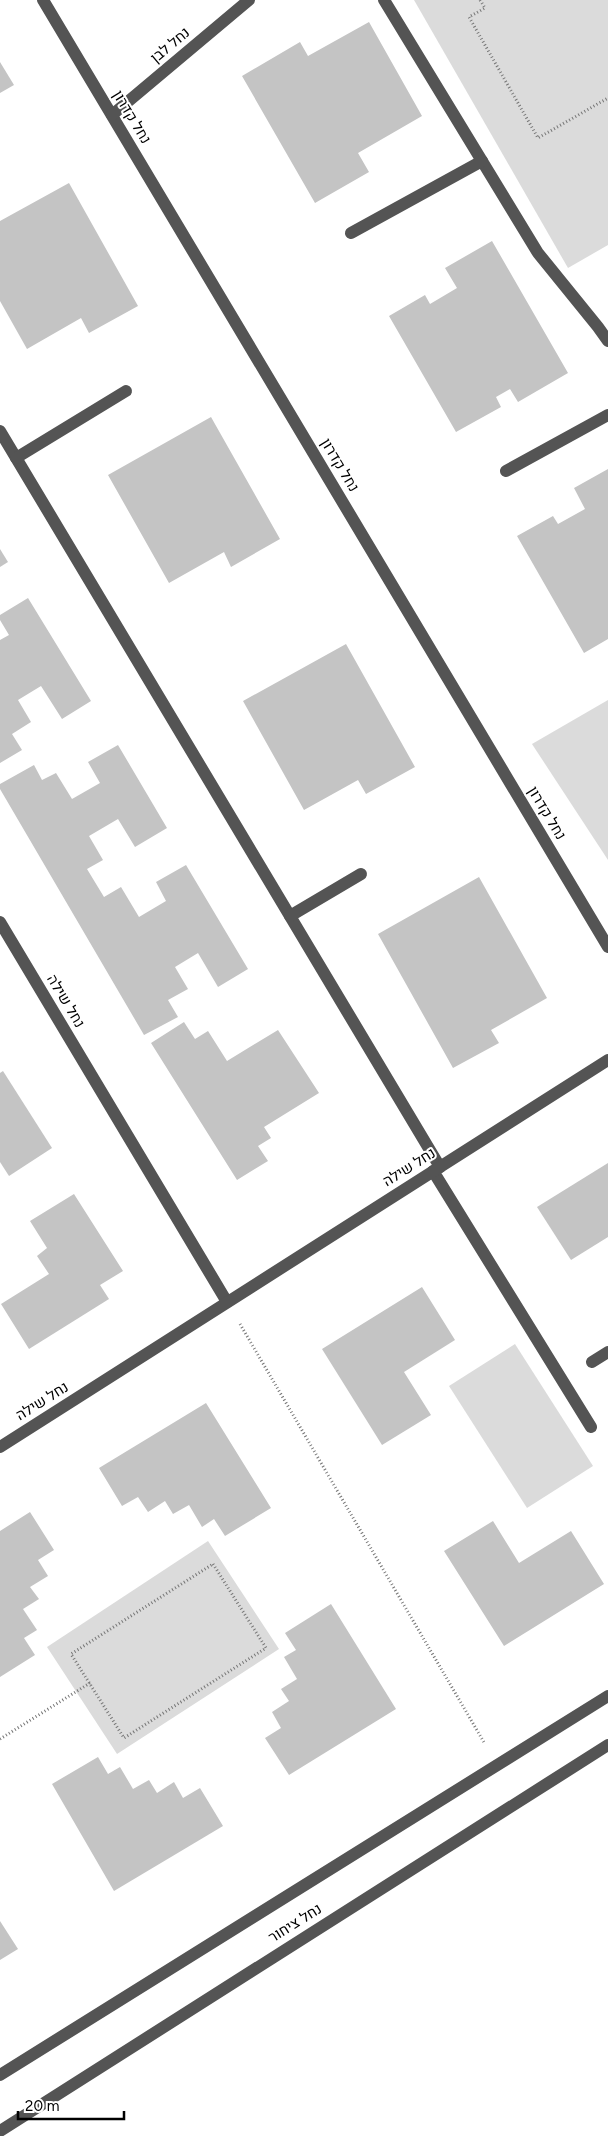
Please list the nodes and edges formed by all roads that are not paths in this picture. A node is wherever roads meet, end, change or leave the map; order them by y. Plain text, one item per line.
1 (43, 0) edge
2 (249, 0) edge
3 (384, 0) edge
4 (112, 115) junction
5 (482, 161) junction
6 (351, 234) dead end
7 (608, 341) edge
8 (126, 392) dead end
9 (608, 415) edge
10 (0, 431) edge
11 (16, 458) junction
12 (506, 471) dead end
13 (361, 874) dead end
14 (290, 916) junction
15 (0, 922) edge
16 (4, 939) edge
17 (608, 947) edge
18 (608, 1060) edge
19 (436, 1169) junction
20 (227, 1302) junction
21 (608, 1352) edge
22 (592, 1362) dead end
23 (590, 1427) dead end
24 (0, 1447) edge
25 (608, 1696) edge
26 (608, 1745) edge
27 (0, 2075) edge
28 (0, 2131) edge

1 - 4 street, נחל קדרון
2 - 4 street, נחל לבן
3 - 5 street
4 - 17 street, נחל קדרון
5 - 6 street
5 - 7 street
8 - 11 street
9 - 12 street
10 - 11 street
11 - 14 street
13 - 14 street
14 - 19 street
15 - 16 street, נחל שילה
16 - 20 street, נחל שילה
18 - 19 street, נחל שילה
19 - 20 street, נחל שילה
19 - 23 street
20 - 24 street, נחל שילה
21 - 22 street
25 - 27 street, נחל ציחור
26 - 28 street, נחל ציחור

